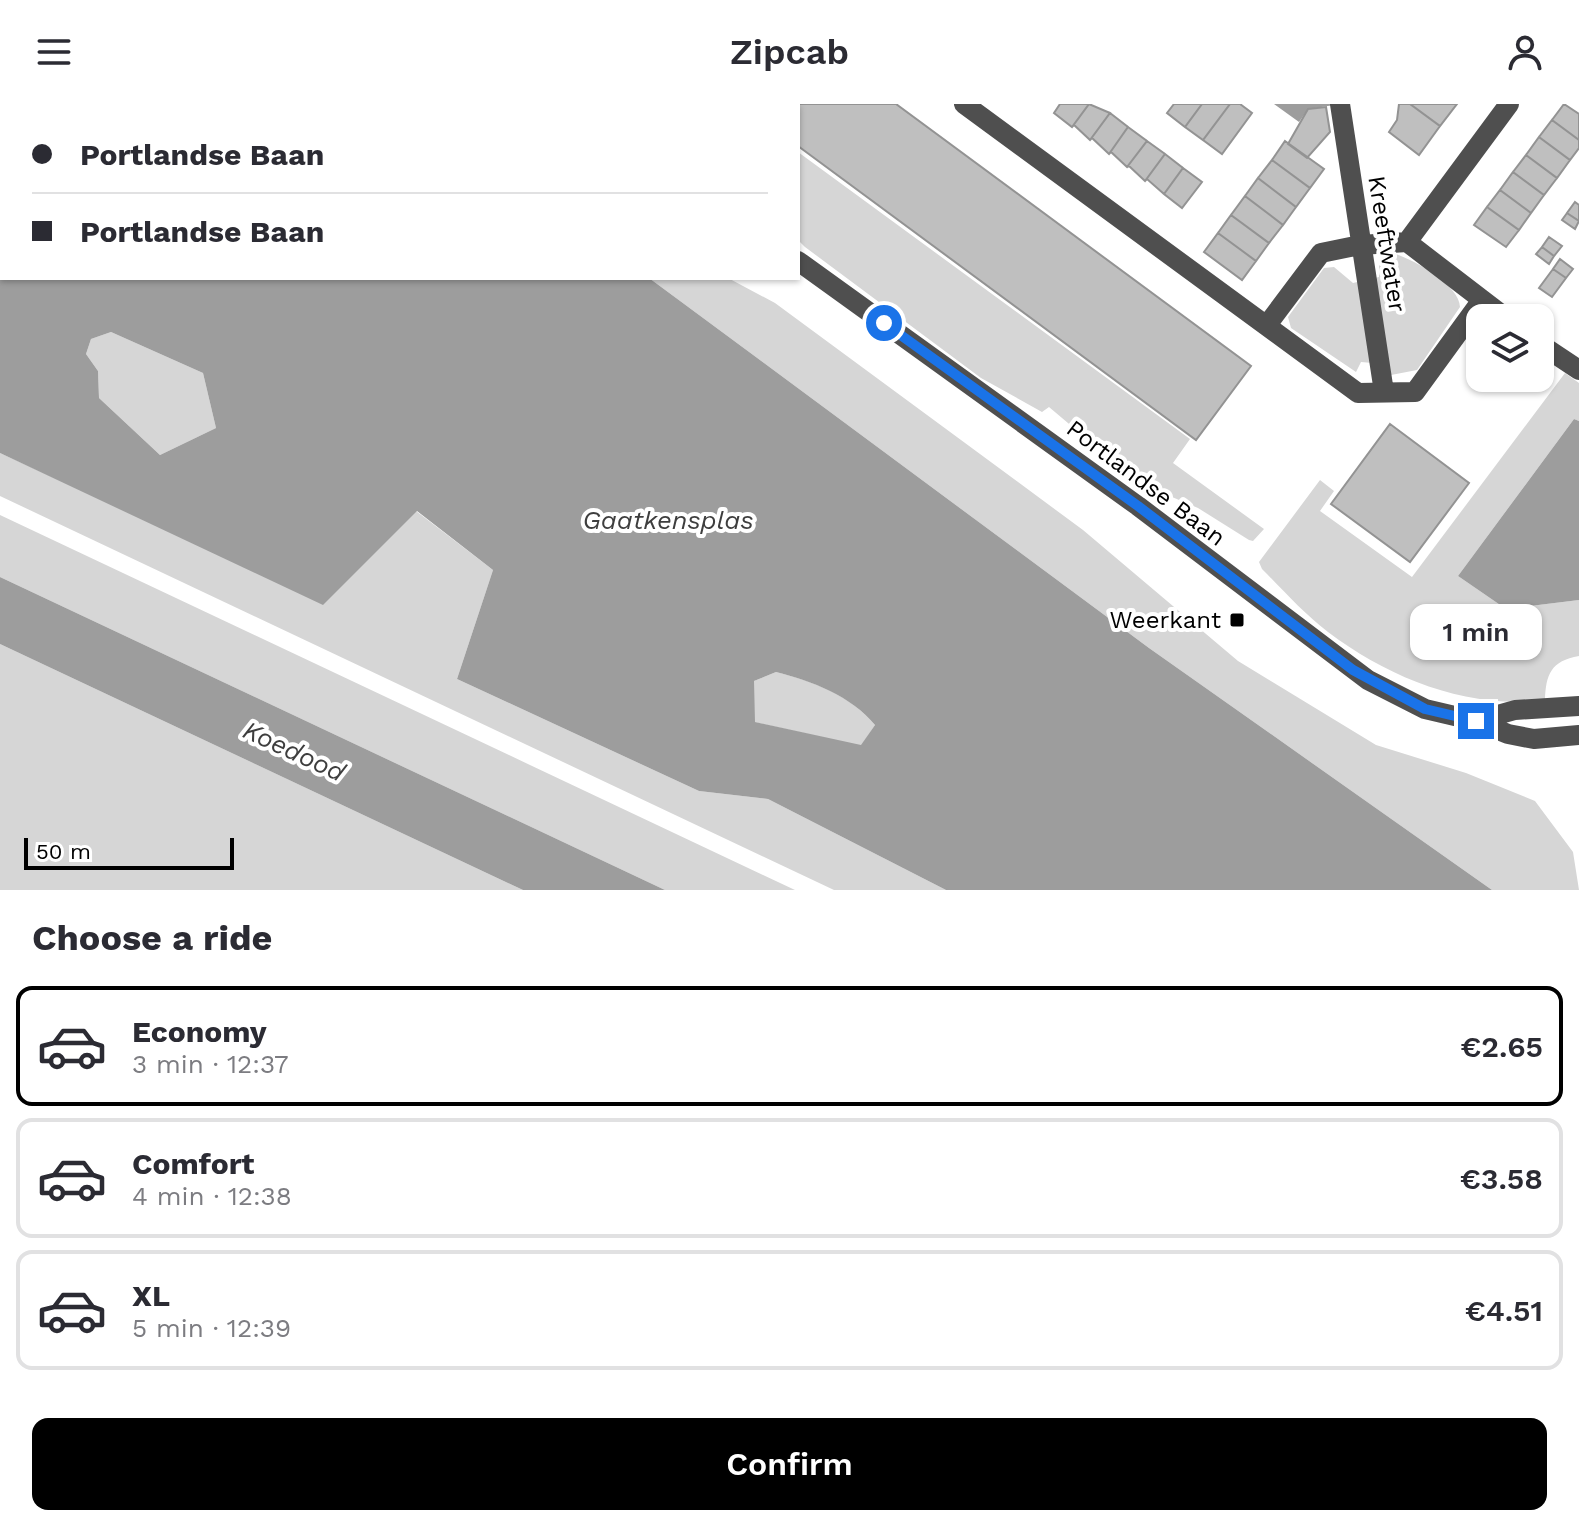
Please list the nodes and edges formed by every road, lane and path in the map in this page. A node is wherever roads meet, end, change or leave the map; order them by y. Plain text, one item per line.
1 (964, 104) edge
2 (1509, 104) edge
3 (1341, 106) edge
4 (1407, 242) junction
5 (1360, 245) junction
6 (800, 262) edge
7 (1482, 300) junction
8 (1487, 304) edge
9 (1267, 325) junction
10 (1554, 353) edge
11 (1579, 370) edge
12 (1384, 392) junction
13 (1579, 706) edge
14 (1476, 721) junction
15 (1579, 735) edge

1 - 9 street
2 - 4 street
3 - 5 street, Kreeftwater
4 - 5 street
4 - 7 street
5 - 9 street
5 - 12 street, Kreeftwater
6 - 14 street, Portlandse Baan
7 - 8 street
7 - 12 street
9 - 12 street
10 - 11 street
13 - 14 street, Portlandse Baan
14 - 15 street, Portlandse Baan

